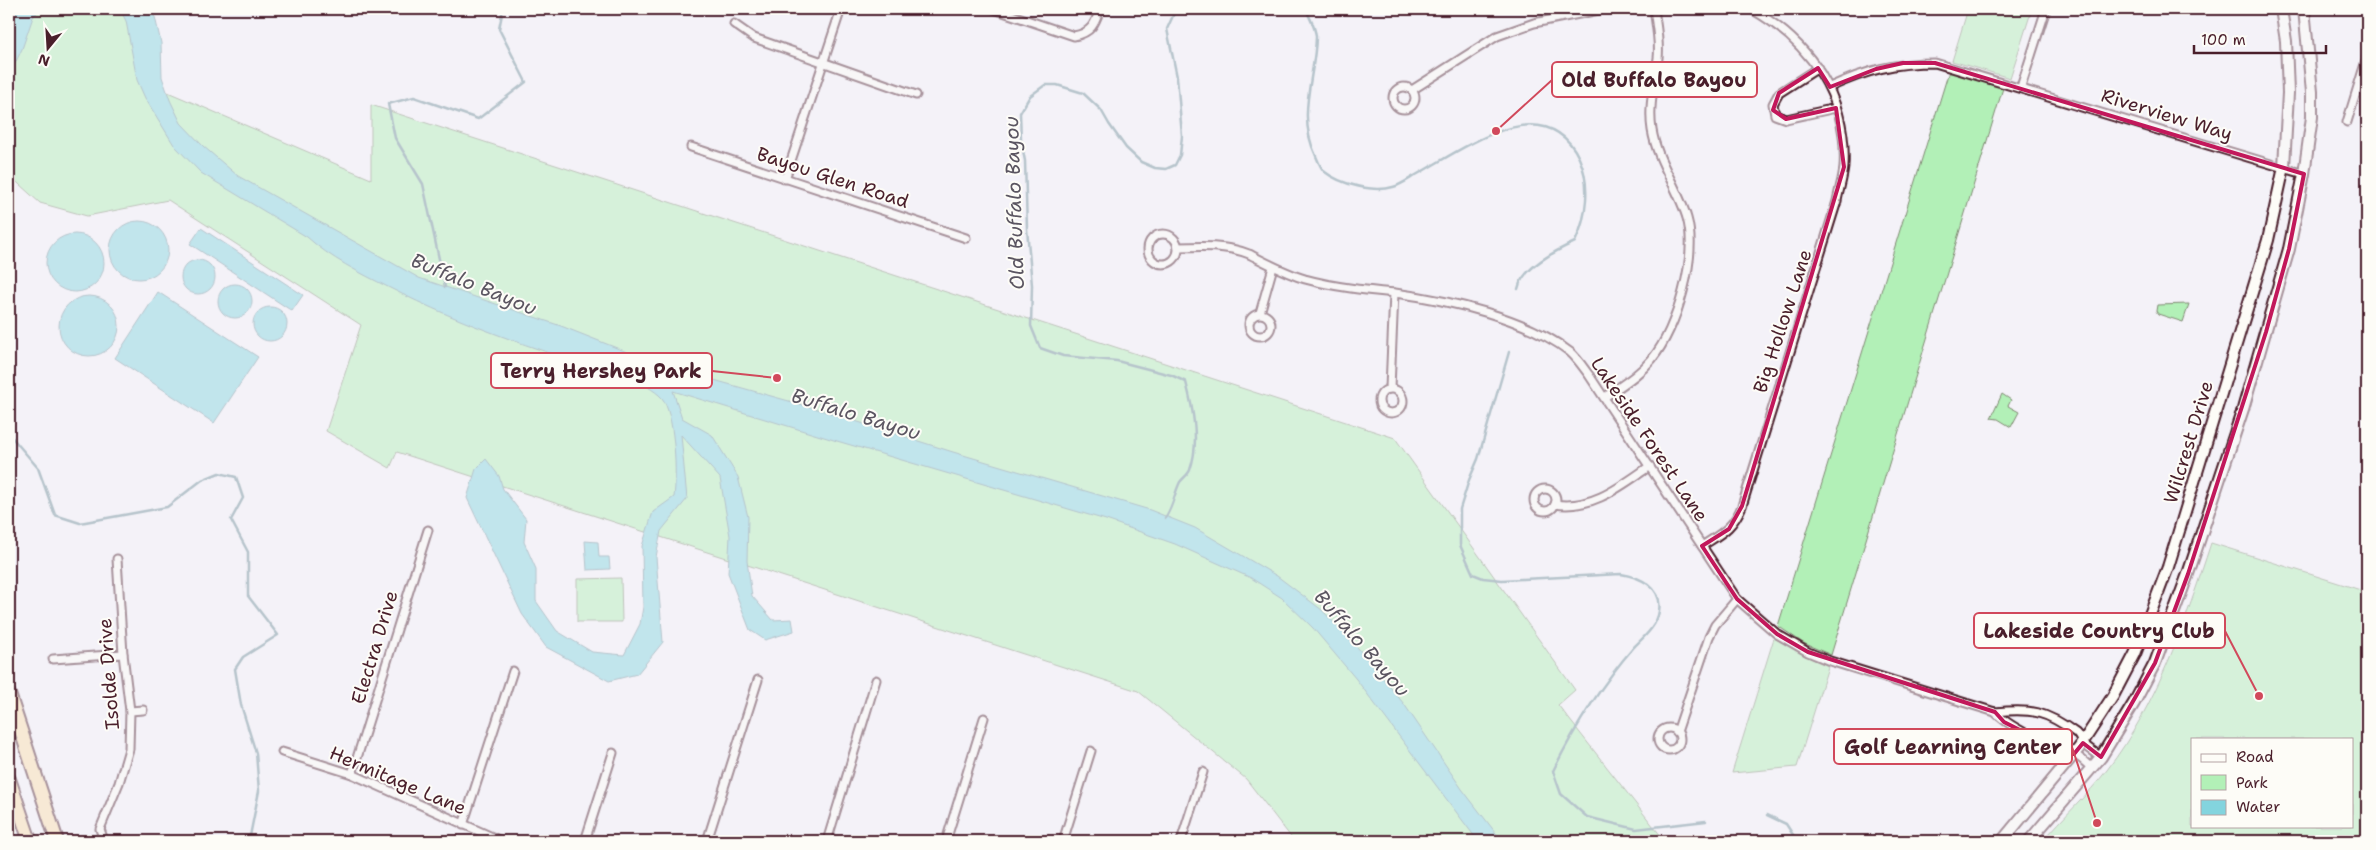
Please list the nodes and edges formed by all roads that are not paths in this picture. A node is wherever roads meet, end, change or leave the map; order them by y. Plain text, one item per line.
1 (841, 9) edge
2 (994, 9) edge
3 (1100, 9) edge
4 (1604, 9) edge
5 (1654, 9) edge
6 (1751, 9) edge
7 (2046, 9) edge
8 (2281, 9) edge
9 (2304, 9) edge
10 (1567, 12) edge
11 (734, 24) dead end
12 (2367, 57) edge
13 (823, 62) junction
14 (1818, 68) junction
15 (1830, 87) junction
16 (2021, 87) junction
17 (1412, 90) dead end
18 (916, 95) dead end
19 (1836, 108) junction
20 (2347, 122) dead end
21 (691, 147) dead end
22 (2284, 167) junction
23 (2304, 174) junction
24 (785, 179) junction
25 (966, 238) dead end
26 (1178, 247) junction
27 (1273, 267) junction
28 (1394, 293) junction
29 (1260, 313) dead end
30 (1390, 388) dead end
31 (1605, 397) junction
32 (1650, 466) junction
33 (1555, 504) dead end
34 (428, 530) dead end
35 (1702, 546) junction
36 (117, 559) dead end
37 (1737, 599) junction
38 (123, 654) junction
39 (53, 659) dead end
40 (513, 671) dead end
41 (758, 680) dead end
42 (876, 680) dead end
43 (9, 694) edge
44 (143, 710) dead end
45 (130, 711) junction
46 (1995, 712) junction
47 (984, 718) dead end
48 (1677, 732) dead end
49 (2083, 743) junction
50 (1091, 751) dead end
51 (282, 752) dead end
52 (613, 753) dead end
53 (2074, 754) junction
54 (2101, 757) junction
55 (2092, 768) junction
56 (1203, 772) dead end
57 (352, 774) junction
58 (9, 779) edge
59 (463, 825) junction
60 (707, 840) edge
61 (30, 841) edge
62 (57, 841) edge
63 (104, 841) edge
64 (501, 841) edge
65 (585, 841) edge
66 (717, 841) edge
67 (827, 841) edge
68 (946, 841) edge
69 (1063, 841) edge
70 (1181, 841) edge
71 (2002, 841) edge
72 (2029, 841) edge

1 - 13 street
2 - 3 street
4 - 10 street
5 - 31 street
6 - 14 street, Big Hollow Lane
7 - 16 street
8 - 22 main road, Wilcrest Drive
9 - 23 main road, Wilcrest Drive
10 - 17 street
11 - 13 street
12 - 20 street
13 - 18 street
13 - 24 street
14 - 15 street, Big Hollow Lane
14 - 19 street
15 - 16 street, Riverview Way
15 - 19 street, Big Hollow Lane
16 - 22 street, Riverview Way
19 - 35 street, Big Hollow Lane
21 - 24 street, Bayou Glen Road
22 - 23 street, Riverview Way
22 - 49 main road, Wilcrest Drive
23 - 54 main road, Wilcrest Drive
24 - 25 street, Bayou Glen Road
26 - 26 street
26 - 27 street, Lakeside Forest Lane
27 - 28 street, Lakeside Forest Lane
27 - 29 street
28 - 30 street
28 - 31 street, Lakeside Forest Lane
31 - 32 street, Lakeside Forest Lane
32 - 33 street
32 - 35 street, Lakeside Forest Lane
34 - 57 street, Electra Drive
35 - 37 street, Lakeside Forest Lane
36 - 38 street, Isolde Drive
37 - 46 street, Lakeside Forest Lane
37 - 48 street
38 - 39 street
38 - 45 street, Isolde Drive
40 - 59 street
41 - 60 street
42 - 67 street
43 - 62 highway
44 - 45 street
45 - 63 street, Isolde Drive
46 - 49 street, Lakeside Forest Lane
46 - 53 street, Lakeside Forest Lane
47 - 68 street
49 - 53 main road, Wilcrest Drive
49 - 54 street, Lakeside Forest Lane
50 - 69 street
51 - 57 street, Hermitage Lane
52 - 65 street
53 - 55 street, Lakeside Forest Lane
53 - 71 main road, Wilcrest Drive
54 - 55 main road, Wilcrest Drive
55 - 72 main road, Wilcrest Drive
56 - 70 street
57 - 59 street, Hermitage Lane
58 - 61 highway
59 - 64 street, Hermitage Lane
60 - 66 street

